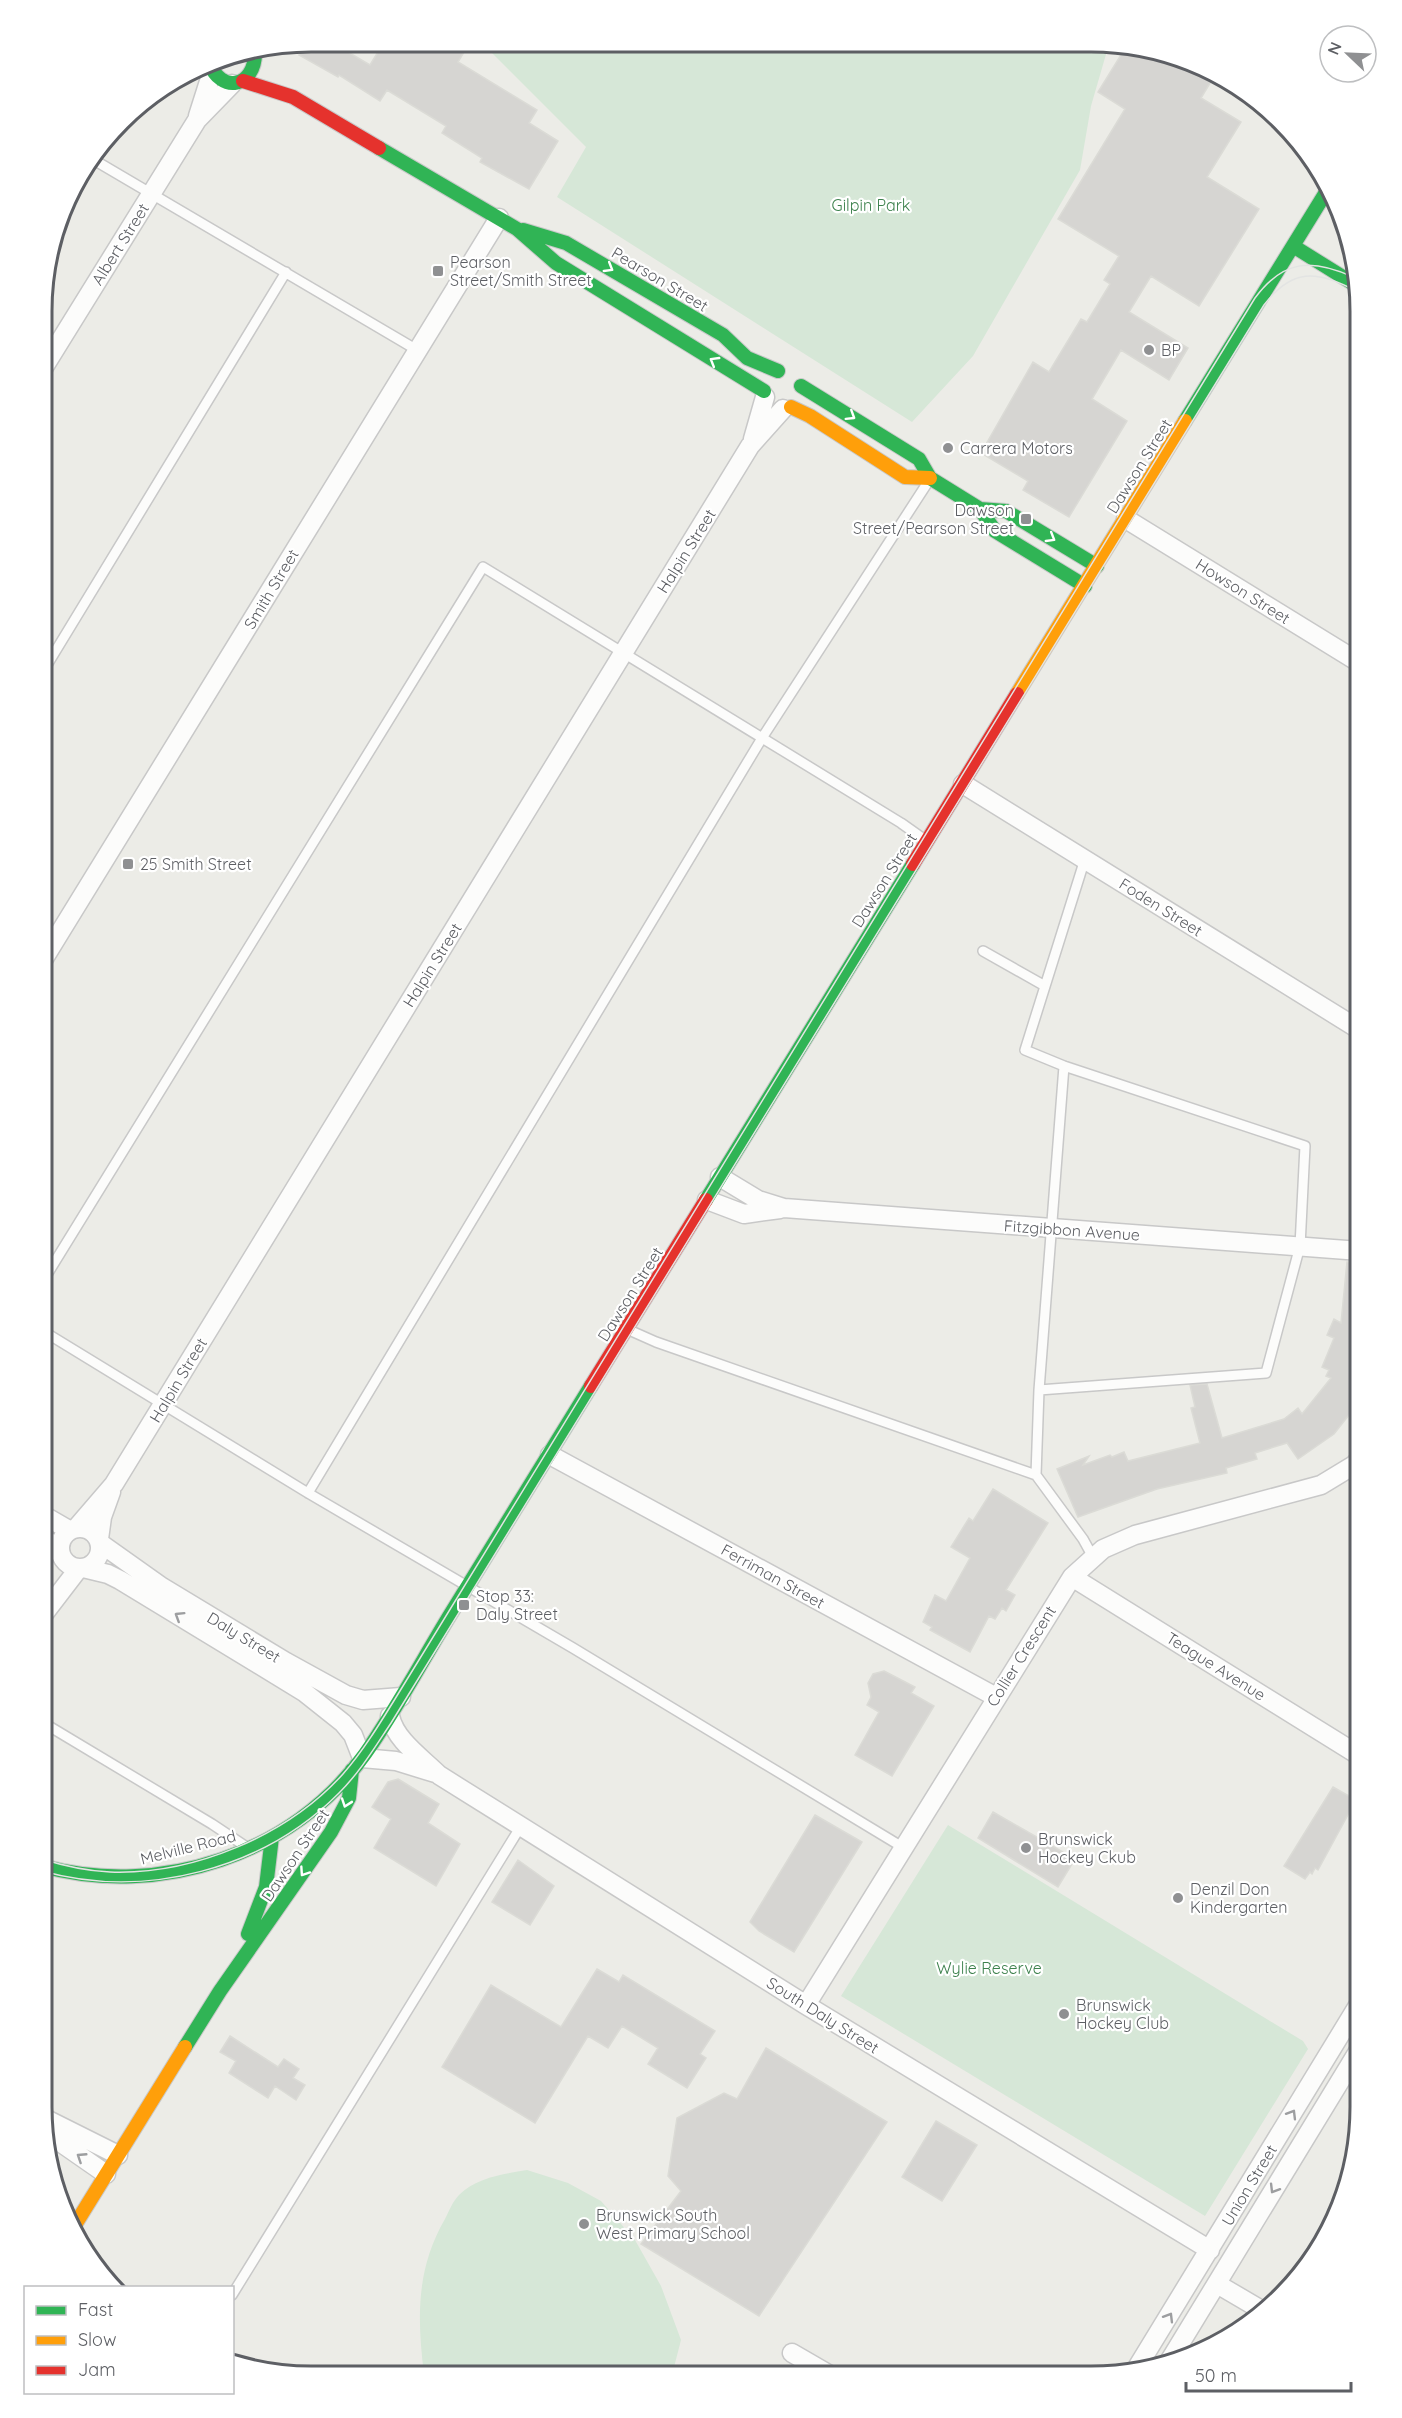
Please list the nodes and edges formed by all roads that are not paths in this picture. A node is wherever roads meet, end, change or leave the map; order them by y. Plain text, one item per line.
1 (256, 58) edge
2 (255, 59) edge
3 (214, 72) edge
4 (209, 74) edge
5 (237, 83) junction
6 (293, 97) junction
7 (197, 120) junction
8 (99, 163) edge
9 (151, 194) junction
10 (1323, 197) edge
11 (499, 218) junction
12 (517, 229) junction
13 (1293, 246) junction
14 (286, 272) junction
15 (1347, 280) edge
16 (417, 350) junction
17 (52, 355) edge
18 (791, 376) junction
19 (764, 394) junction
20 (787, 408) junction
21 (750, 446) junction
22 (930, 478) junction
23 (980, 509) junction
24 (1126, 519) junction
25 (1097, 566) junction
26 (1085, 586) junction
27 (623, 653) junction
28 (52, 657) edge
29 (1350, 657) edge
30 (762, 738) junction
31 (963, 784) junction
32 (927, 842) junction
33 (1084, 859) junction
34 (52, 945) edge
35 (983, 951) dead end
36 (1046, 986) junction
37 (1350, 1024) edge
38 (1065, 1066) junction
39 (720, 1178) junction
40 (707, 1200) junction
41 (784, 1208) junction
42 (1052, 1228) junction
43 (1300, 1246) junction
44 (1350, 1250) edge
45 (52, 1266) edge
46 (627, 1329) junction
47 (52, 1336) edge
48 (1039, 1390) junction
49 (163, 1404) junction
50 (550, 1455) junction
51 (1350, 1468) edge
52 (1036, 1475) junction
53 (114, 1484) junction
54 (308, 1493) junction
55 (52, 1519) edge
56 (73, 1529) junction
57 (99, 1541) junction
58 (52, 1546) edge
59 (61, 1555) junction
60 (1093, 1557) junction
61 (81, 1568) junction
62 (1072, 1577) junction
63 (52, 1585) edge
64 (469, 1587) junction
65 (52, 1604) edge
66 (401, 1697) junction
67 (996, 1697) junction
68 (390, 1716) junction
69 (52, 1728) edge
70 (1350, 1750) edge
71 (357, 1764) junction
72 (440, 1775) junction
73 (520, 1826) junction
74 (272, 1837) junction
75 (904, 1848) junction
76 (249, 1849) junction
77 (52, 1868) edge
78 (220, 1991) junction
79 (806, 2005) junction
80 (1350, 2019) edge
81 (1350, 2065) edge
82 (53, 2122) edge
83 (55, 2138) edge
84 (118, 2155) junction
85 (106, 2174) junction
86 (78, 2219) edge
87 (1210, 2250) junction
88 (1217, 2284) junction
89 (234, 2292) edge
90 (1255, 2306) edge
91 (1176, 2351) edge
92 (792, 2353) dead end
93 (1141, 2361) edge
94 (814, 2366) edge

1 - 6 street, Pearson Street
2 - 5 street
3 - 5 street, Pearson Street
4 - 7 street, Albert Street
5 - 6 street, Pearson Street
5 - 7 street, Albert Street
6 - 11 street, Pearson Street
7 - 9 street, Albert Street
8 - 9 lane
9 - 14 lane
9 - 17 street, Albert Street
10 - 13 street, Dawson Street
11 - 12 street, Pearson Street
11 - 16 street, Smith Street
12 -> 18 street, Pearson Street
19 -> 12 street, Pearson Street
13 - 15 street
13 - 24 street, Dawson Street
14 - 16 lane
14 - 28 lane
16 - 34 street, Smith Street
18 - 19 street
18 - 20 street
18 -> 22 street, Pearson Street
19 - 20 street
19 - 21 street, Halpin Street
20 - 21 street, Halpin Street
20 - 22 street, Pearson Street
21 - 27 street, Halpin Street
22 - 23 street, Pearson Street
22 - 30 lane
23 -> 25 street, Pearson Street
23 - 26 street, Pearson Street
24 - 25 street, Dawson Street
24 - 29 street, Howson Street
25 - 26 street, Dawson Street
26 - 31 street, Dawson Street
27 - 30 lane
27 - 45 lane
27 - 49 street, Halpin Street
30 - 32 lane
30 - 54 lane
31 - 32 street, Dawson Street
31 - 33 street, Foden Street
32 - 39 street, Dawson Street
33 - 36 lane
33 - 37 street, Foden Street
35 - 36 lane
36 - 38 lane
38 - 42 lane
38 - 43 lane
39 - 40 street, Dawson Street
39 - 41 street, Fitzgibbon Avenue
40 - 41 street, Fitzgibbon Avenue
40 - 46 street, Dawson Street
41 - 42 street, Fitzgibbon Avenue
42 - 43 street, Fitzgibbon Avenue
42 - 48 lane
43 - 44 street, Fitzgibbon Avenue
43 - 48 lane
46 - 50 street, Dawson Street
46 - 52 lane
47 - 49 lane
48 - 52 lane
49 - 53 street, Halpin Street
49 - 54 lane
50 - 64 street, Dawson Street
50 - 67 street, Ferriman Street
51 - 60 street, Collier Crescent
52 - 60 lane
53 - 56 street, Halpin Street
53 - 57 street, Halpin Street
54 - 64 lane
55 - 56 street
56 - 57 street
56 - 59 street
57 - 61 street
57 - 66 street, Daly Street
58 - 59 street
59 - 61 street
59 - 63 street
60 - 62 street, Collier Crescent
61 - 65 street
71 -> 61 street, Daly Street
62 - 67 street, Collier Crescent
62 - 70 street, Teague Avenue
64 - 66 street, Dawson Street
64 - 75 lane
66 - 68 street, Dawson Street
67 - 75 street, Collier Crescent
68 - 71 street, Dawson Street
68 - 72 street, South Daly Street
69 - 76 lane
71 - 72 street, South Daly Street
71 - 74 street, Melville Road
71 -> 78 street, Dawson Street
72 - 73 street, South Daly Street
73 - 79 street, South Daly Street
73 - 89 lane
74 - 76 street, Melville Road
74 - 78 street, Dawson Street
75 - 79 street, Collier Crescent
76 - 77 street, Melville Road
78 - 84 street, Dawson Street
79 - 87 street, South Daly Street
87 -> 80 street, Union Street
81 -> 88 street, Union Street
82 - 84 street
85 -> 83 street
84 - 85 street, Dawson Street
85 - 86 street, Dawson Street
93 -> 87 street, Union Street
88 - 90 street
88 - 91 street, Union Street
92 - 94 street

